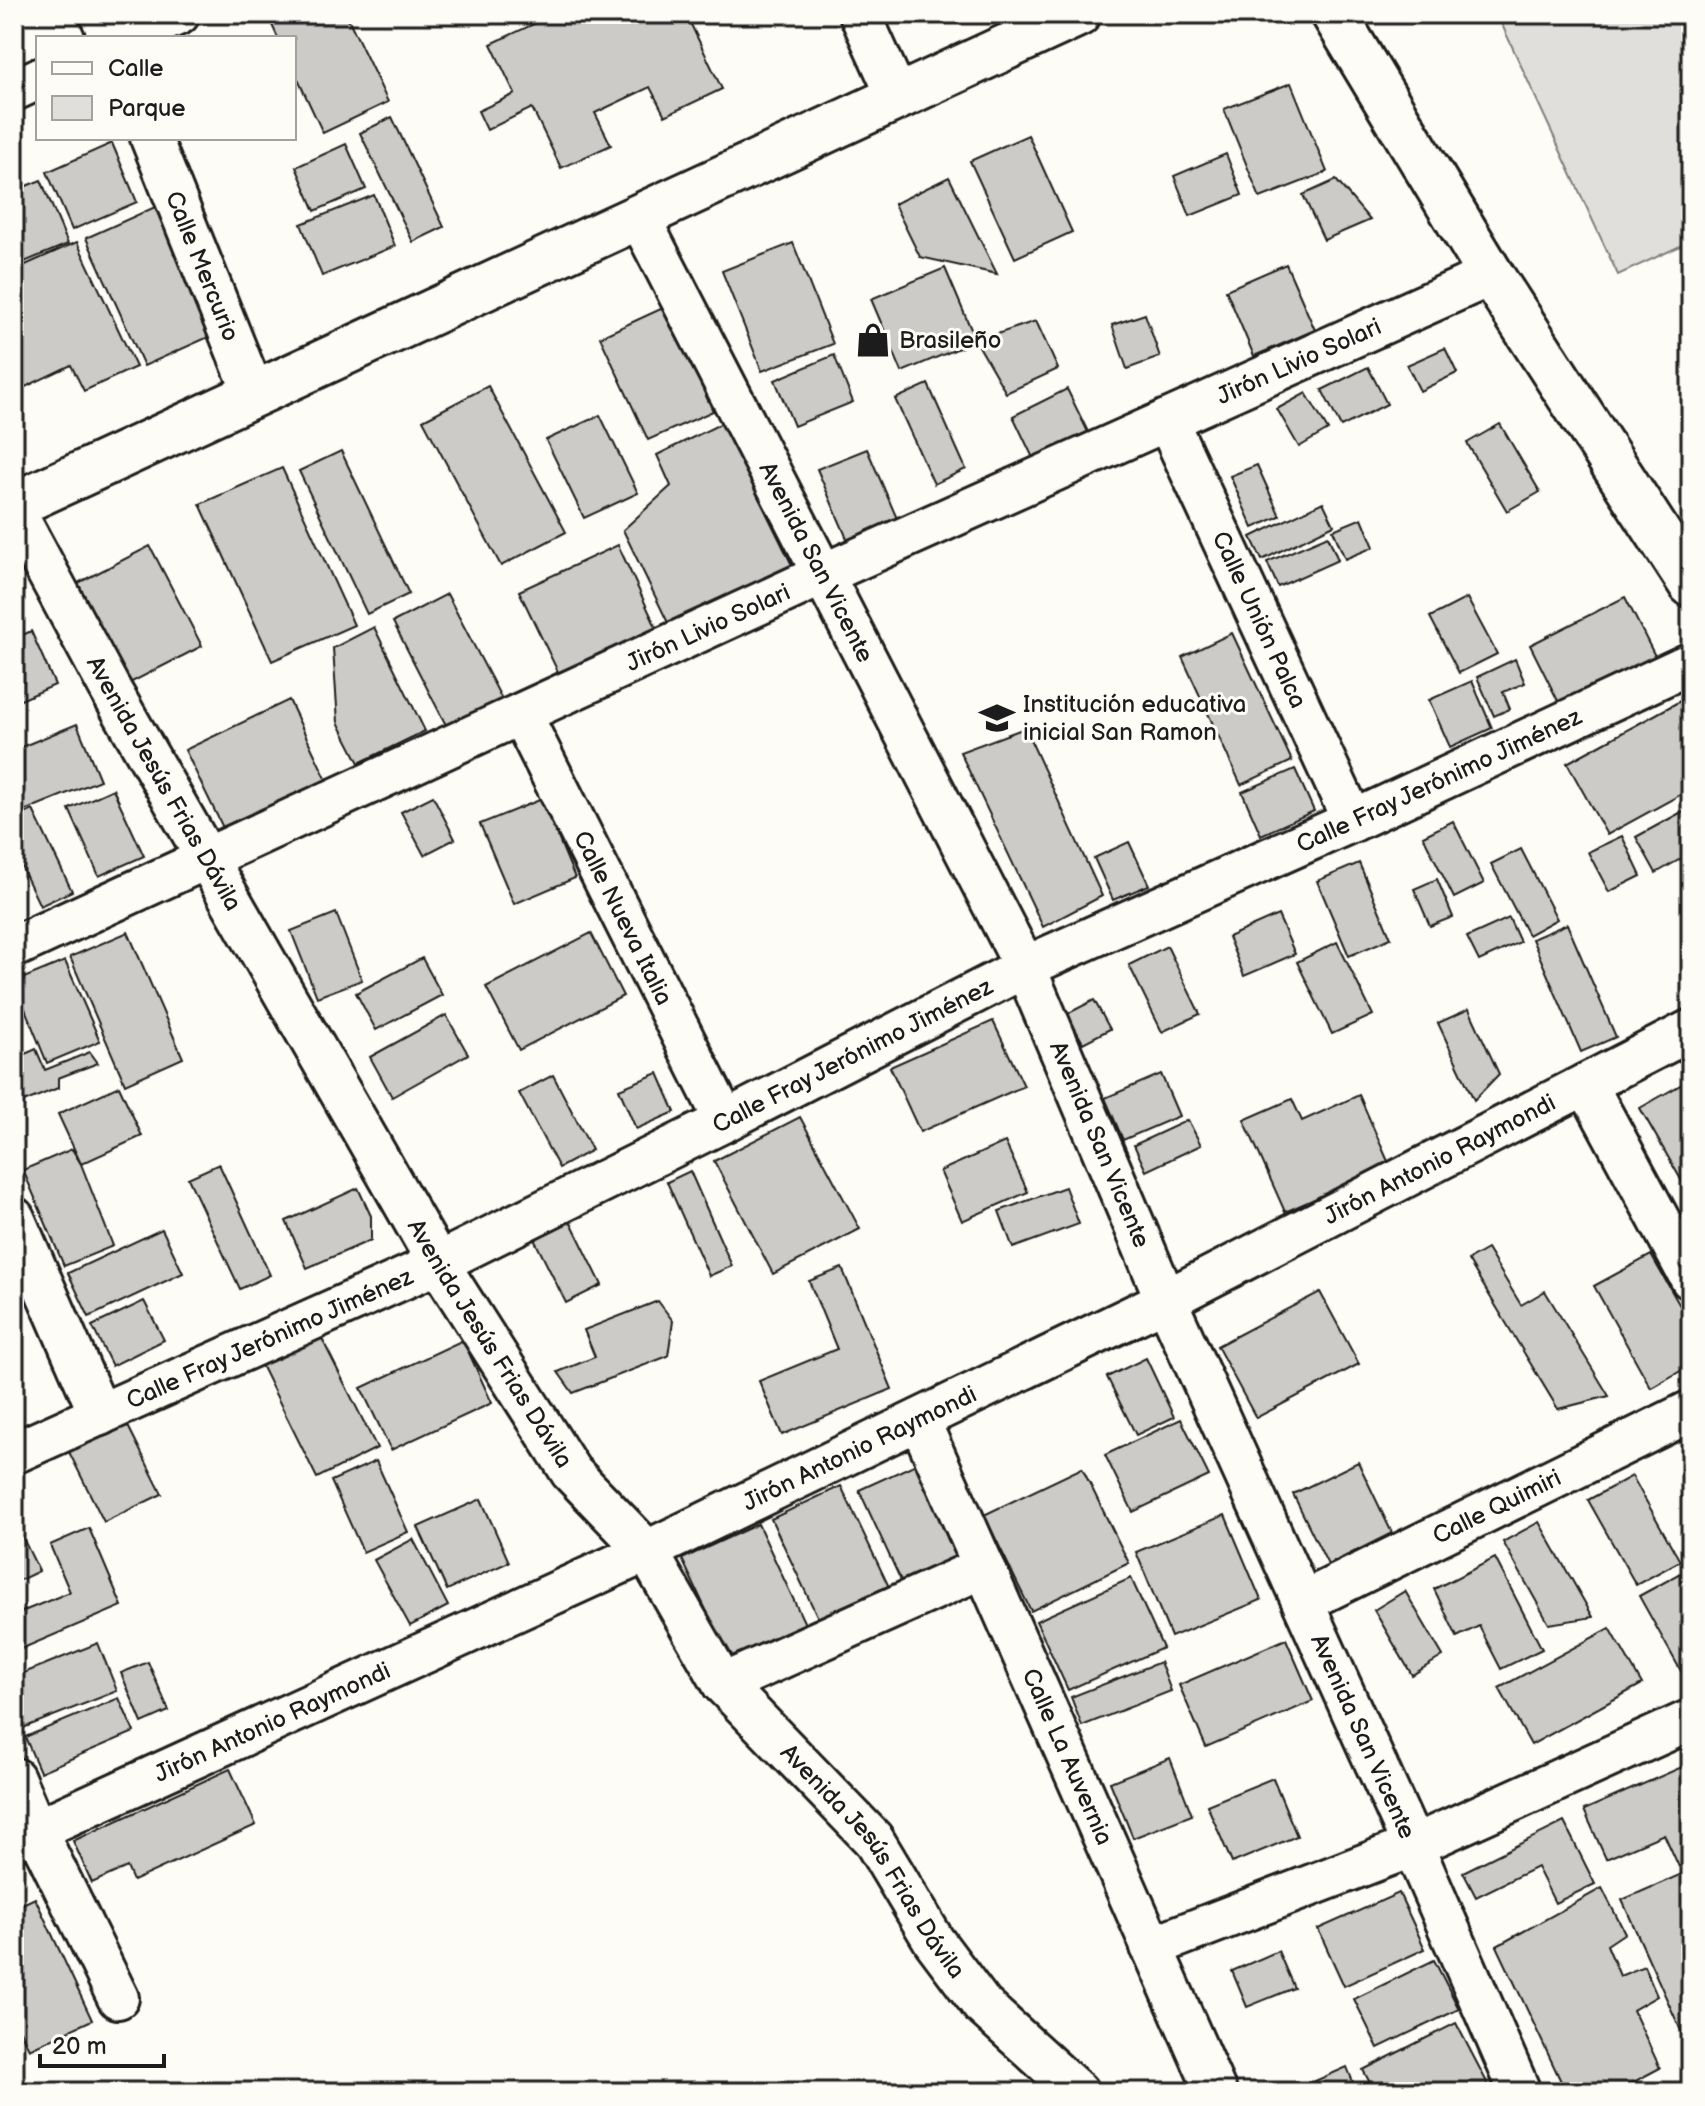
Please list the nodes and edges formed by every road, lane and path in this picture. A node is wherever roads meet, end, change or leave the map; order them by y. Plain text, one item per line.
1 (100, 14) edge
2 (179, 14) edge
3 (860, 14) edge
4 (1078, 14) edge
5 (1334, 14) edge
6 (110, 36) edge
7 (130, 36) edge
8 (36, 80) edge
9 (14, 90) edge
10 (898, 98) junction
11 (152, 140) edge
12 (639, 217) junction
13 (1491, 275) junction
14 (254, 394) junction
15 (1167, 420) junction
16 (14, 508) edge
17 (824, 574) junction
18 (1691, 584) edge
19 (1691, 663) edge
20 (521, 714) junction
21 (1353, 821) junction
22 (206, 859) junction
23 (14, 947) edge
24 (1025, 967) junction
25 (1691, 1030) edge
26 (1586, 1084) junction
27 (725, 1121) junction
28 (14, 1218) edge
29 (438, 1263) junction
30 (1691, 1279) edge
31 (1166, 1300) junction
32 (1691, 1411) edge
33 (100, 1415) junction
34 (919, 1420) junction
35 (14, 1453) edge
36 (647, 1551) junction
37 (984, 1567) junction
38 (1303, 1602) junction
39 (723, 1684) junction
40 (1691, 1720) edge
41 (14, 1778) edge
42 (25, 1835) edge
43 (1413, 1846) junction
44 (1151, 1947) junction
45 (118, 1998) dead end
46 (1078, 2092) edge
47 (1216, 2092) edge
48 (1520, 2092) edge

1 - 6 street
2 - 7 street
3 - 10 street
4 - 10 main road
5 - 13 main road
8 - 9 street
10 - 12 main road
11 - 14 street, Calle Mercurio
12 - 14 main road
12 - 17 street, Avenida San Vicente
13 - 15 street, Jirón Livio Solari
13 - 18 main road
14 - 16 main road
15 - 17 street, Jirón Livio Solari
15 - 21 street, Calle Unión Palca
16 - 22 street, Avenida Jesús Frias Dávila
17 - 20 street, Jirón Livio Solari
17 - 24 street, Avenida San Vicente
19 - 21 street, Calle Fray Jerónimo Jiménez
20 - 22 street, Jirón Livio Solari
20 - 27 street, Calle Nueva Italia
21 - 24 street, Calle Fray Jerónimo Jiménez
22 - 23 street, Jirón Livio Solari
22 - 29 street, Avenida Jesús Frias Dávila
24 - 27 street, Calle Fray Jerónimo Jiménez
24 - 31 street, Avenida San Vicente
25 - 26 street, Jirón Antonio Raymondi
26 - 30 street
26 - 31 street, Jirón Antonio Raymondi
27 - 29 street, Calle Fray Jerónimo Jiménez
28 - 33 street
29 - 33 street, Calle Fray Jerónimo Jiménez
29 - 36 street, Avenida Jesús Frias Dávila
31 - 34 street, Jirón Antonio Raymondi
31 - 38 street, Avenida San Vicente
32 - 38 street, Calle Quimiri
33 - 35 street, Calle Fray Jerónimo Jiménez
34 - 36 street, Jirón Antonio Raymondi
34 - 37 street, Calle La Auvernia
36 - 39 street, Avenida Jesús Frias Dávila
36 - 42 street, Jirón Antonio Raymondi
37 - 39 street
37 - 44 street, Calle La Auvernia
38 - 43 street, Avenida San Vicente
39 - 46 street, Avenida Jesús Frias Dávila
40 - 43 street
41 - 42 street
42 - 45 street
43 - 44 street
43 - 48 street, Avenida San Vicente
44 - 47 street, Calle La Auvernia

